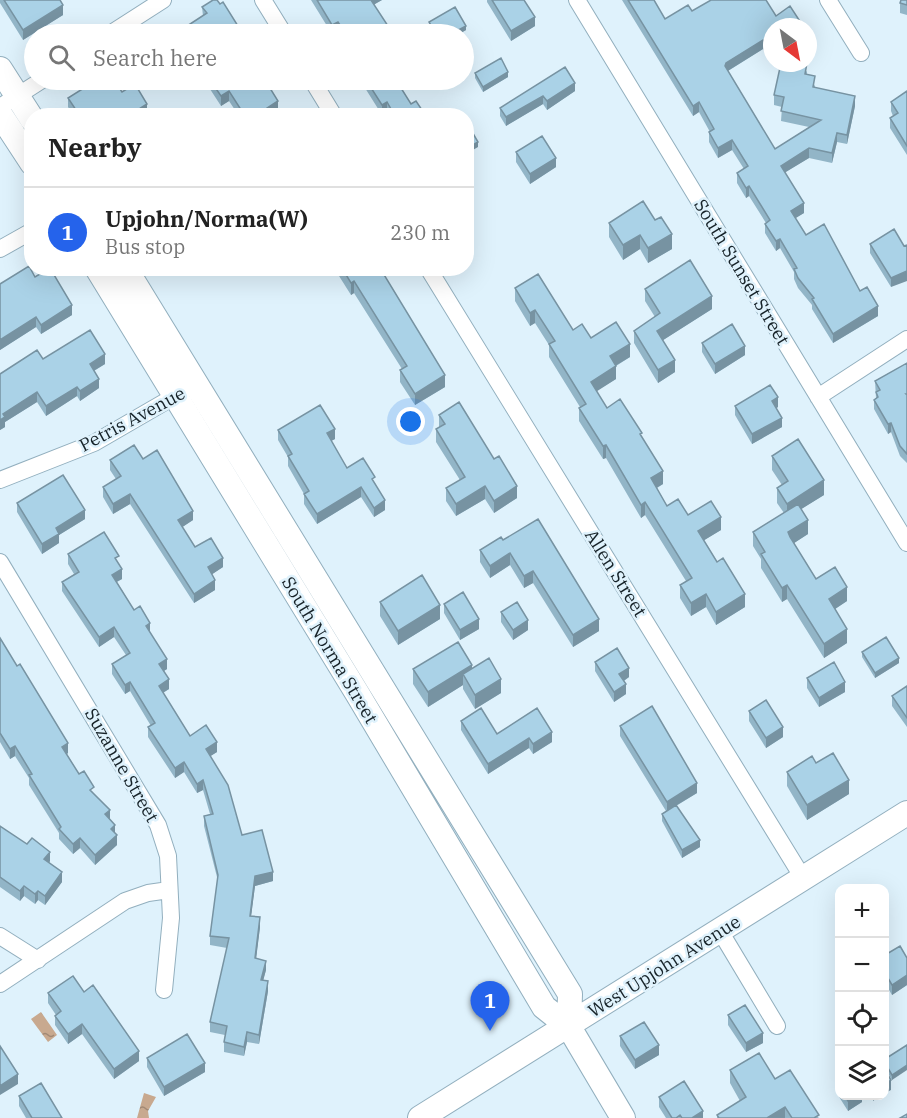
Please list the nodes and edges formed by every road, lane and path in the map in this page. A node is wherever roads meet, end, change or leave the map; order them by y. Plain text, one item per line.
1 (163, 0) edge
2 (263, 0) edge
3 (577, 0) edge
4 (828, 0) edge
5 (126, 24) edge
6 (278, 24) edge
7 (861, 53) dead end
8 (0, 69) edge
9 (26, 90) edge
10 (318, 90) edge
11 (8, 101) edge
12 (329, 108) edge
13 (24, 113) edge
14 (0, 114) edge
15 (24, 151) edge
16 (24, 236) edge
17 (0, 249) edge
18 (102, 276) edge
19 (130, 276) edge
20 (433, 276) edge
21 (907, 339) edge
22 (197, 386) junction
23 (174, 396) junction
24 (818, 397) junction
25 (0, 480) edge
26 (907, 543) edge
27 (0, 562) edge
28 (907, 813) edge
29 (803, 878) junction
30 (169, 891) junction
31 (720, 931) junction
32 (0, 936) edge
33 (38, 960) junction
34 (0, 984) edge
35 (164, 990) dead end
36 (569, 1026) junction
37 (777, 1026) dead end
38 (420, 1118) edge
39 (623, 1118) edge

1 - 5 street
2 - 6 street
3 - 24 street, South Sunset Street
4 - 7 street
8 - 11 street
9 - 11 street
10 - 12 street
11 - 13 street
14 - 15 street
16 - 17 street
18 - 23 street, South Norma Street
19 - 22 street, South Norma Street
20 - 29 street, Allen Street
21 - 24 street
22 - 23 street, Petris Avenue
22 - 36 street, South Norma Street
23 - 25 street, Petris Avenue
23 - 36 street, South Norma Street
24 - 26 street, South Sunset Street
27 - 30 street, Suzanne Street
28 - 29 street, West Upjohn Avenue
29 - 31 street, West Upjohn Avenue
30 - 33 street
30 - 35 street, Suzanne Street
31 - 36 street, West Upjohn Avenue
31 - 37 street
32 - 33 street
33 - 34 street
36 - 38 street, West Upjohn Avenue
36 - 39 street, South Norma Street

